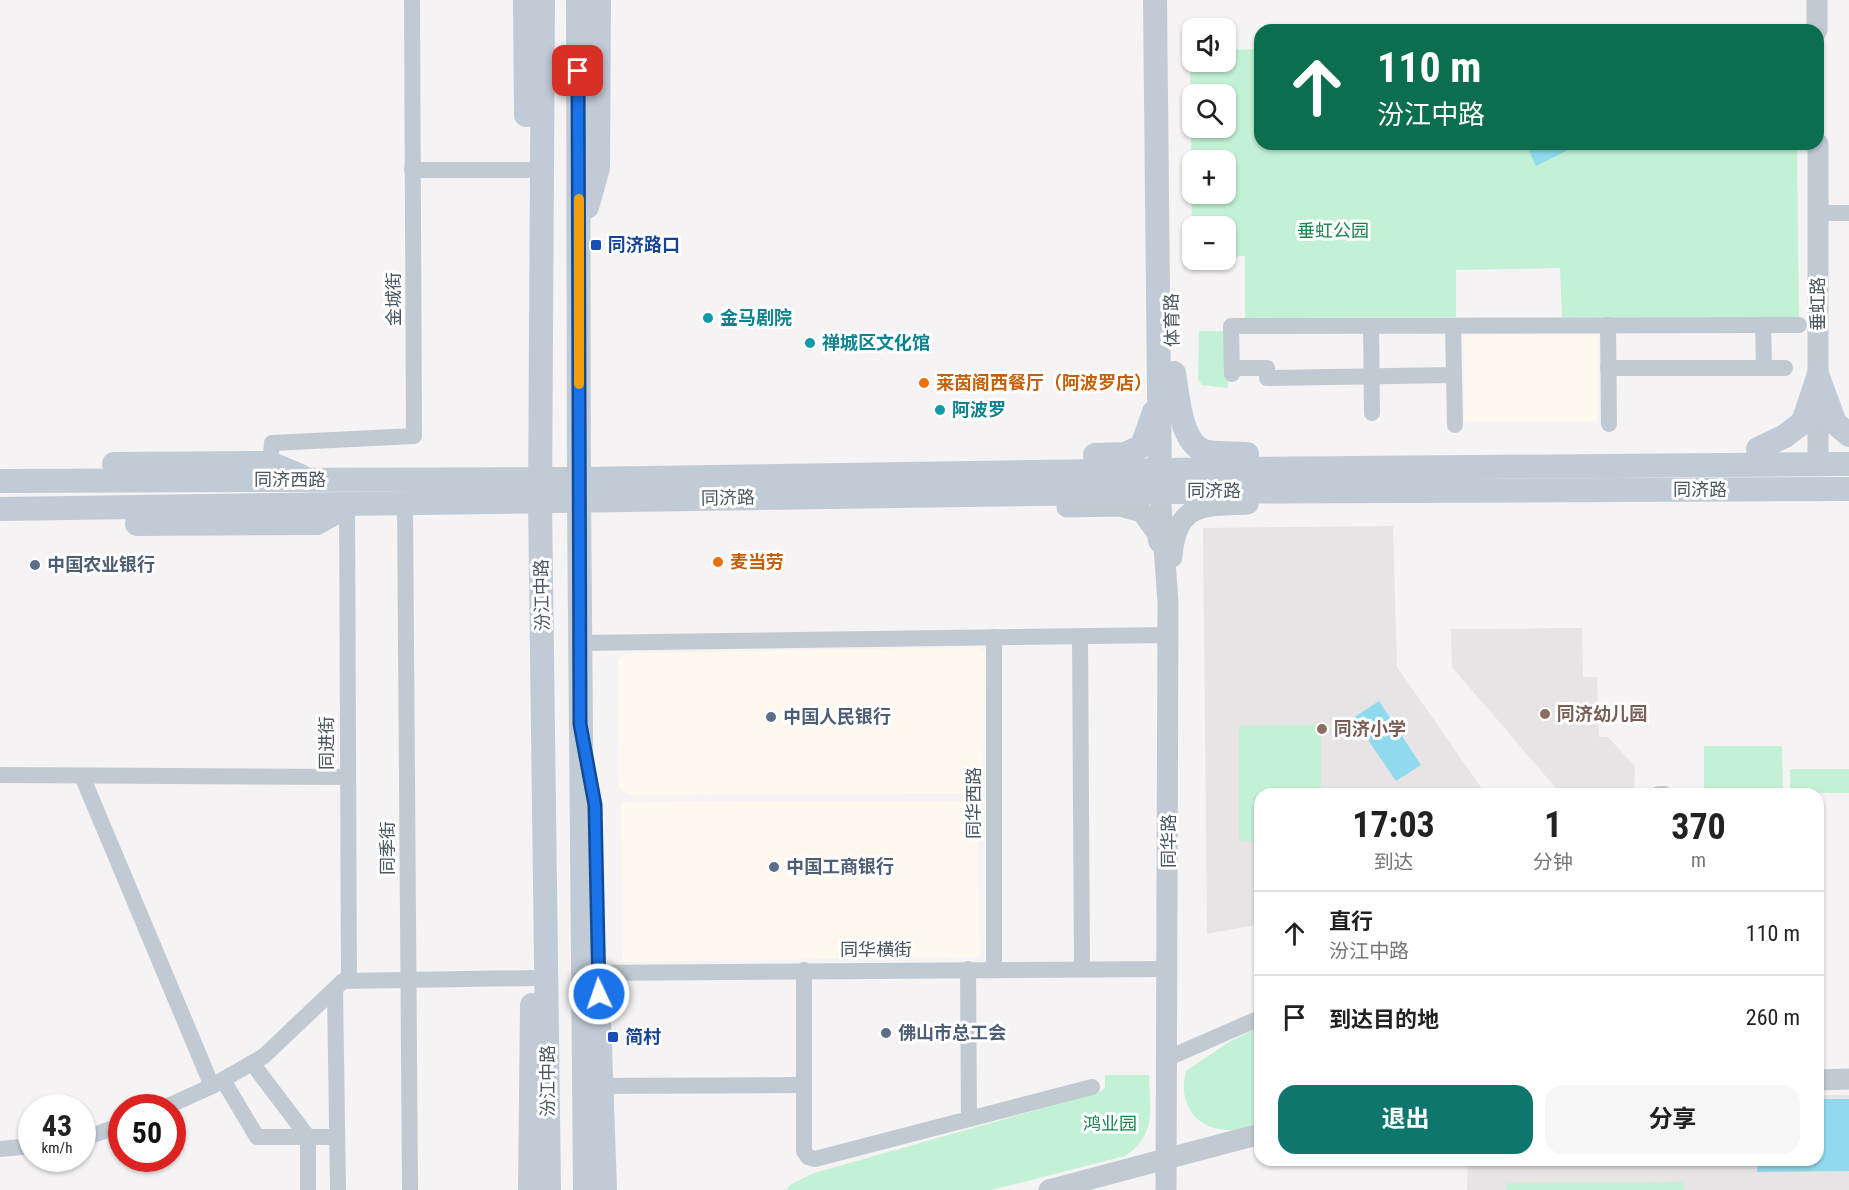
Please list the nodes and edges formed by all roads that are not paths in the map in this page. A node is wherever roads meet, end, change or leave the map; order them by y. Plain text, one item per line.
1 (412, 0) edge
2 (525, 0) edge
3 (543, 0) edge
4 (578, 0) edge
5 (600, 0) edge
6 (1155, 0) edge
7 (1168, 0) edge
8 (1817, 0) edge
9 (1817, 24) edge
10 (1818, 150) edge
11 (412, 170) junction
12 (527, 170) junction
13 (1818, 213) junction
14 (1849, 213) edge
15 (579, 236) junction
16 (542, 237) junction
17 (1608, 325) junction
18 (1763, 325) junction
19 (1799, 325) dead end
20 (1371, 326) junction
21 (1454, 326) junction
22 (1608, 368) junction
23 (1764, 368) junction
24 (1785, 368) dead end
25 (1167, 373) junction
26 (1454, 375) junction
27 (1372, 376) junction
28 (1818, 377) junction
29 (1372, 413) dead end
30 (1609, 424) dead end
31 (1455, 425) dead end
32 (1849, 435) edge
33 (1758, 449) junction
34 (1252, 454) junction
35 (1066, 456) junction
36 (270, 463) junction
37 (1783, 464) junction
38 (1818, 464) junction
39 (1849, 464) edge
40 (0, 466) edge
41 (1231, 469) junction
42 (723, 477) junction
43 (312, 480) junction
44 (0, 481) edge
45 (35, 481) junction
46 (1168, 481) junction
47 (1101, 482) junction
48 (1849, 489) edge
49 (579, 490) junction
50 (540, 491) junction
51 (652, 499) junction
52 (1248, 504) dead end
53 (405, 505) junction
54 (347, 506) junction
55 (1067, 507) junction
56 (0, 509) edge
57 (0, 525) edge
58 (1168, 532) junction
59 (1168, 602) junction
60 (1168, 636) junction
61 (1080, 637) junction
62 (994, 638) junction
63 (580, 643) junction
64 (544, 727) junction
65 (0, 775) edge
66 (82, 776) junction
67 (346, 777) junction
68 (969, 969) junction
69 (994, 969) junction
70 (1082, 969) junction
71 (1169, 969) junction
72 (804, 970) junction
73 (590, 973) junction
74 (532, 978) junction
75 (408, 980) junction
76 (342, 985) junction
77 (1254, 1021) edge
78 (1168, 1058) junction
79 (252, 1063) junction
80 (1849, 1079) edge
81 (1824, 1080) edge
82 (218, 1083) junction
83 (804, 1085) junction
84 (603, 1086) junction
85 (1092, 1087) dead end
86 (186, 1098) edge
87 (969, 1119) junction
88 (1254, 1136) edge
89 (308, 1137) junction
90 (337, 1137) junction
91 (18, 1147) edge
92 (0, 1149) edge
93 (1167, 1160) junction
94 (308, 1190) edge
95 (338, 1190) edge
96 (410, 1190) edge
97 (531, 1190) edge
98 (549, 1190) edge
99 (585, 1190) edge
100 (605, 1190) edge
101 (1049, 1190) edge
102 (1166, 1190) edge

1 - 11 street, 金城街
2 - 12 main road
3 - 16 main road, 汾江中路
4 - 15 main road, 汾江中路
5 - 15 main road
6 - 25 main road, 体育路
7 - 25 main road, 体育路
8 - 9 street
10 - 13 street, 垂虹路
11 - 12 street
11 - 36 street, 金城街
12 - 16 main road
13 - 14 street
13 - 28 street, 垂虹路
15 - 49 main road, 汾江中路
16 - 50 main road, 汾江中路
17 - 18 street
17 - 21 street
17 - 22 street
18 - 19 street
18 - 23 street
20 - 21 street
20 - 27 street
20 - 27 street
21 - 26 street
22 - 23 street
22 - 30 street
23 - 24 street
25 - 34 main road
25 - 35 main road
25 - 46 main road, 体育路
26 - 27 street
26 - 31 street
27 - 29 street
28 - 32 main road
28 - 33 main road
28 - 38 street, 垂虹路
33 - 34 main road
33 - 37 main road
34 - 41 main road
35 - 42 main road
35 - 47 main road
36 - 40 main road
36 - 43 main road
37 - 38 main road, 同济路
37 - 41 main road, 同济路
38 - 39 main road, 同济路
40 - 45 main road
41 - 46 main road, 同济路
42 - 47 main road, 同济路
42 - 49 main road, 同济路
43 - 45 main road, 同济西路
43 - 50 main road, 同济西路
44 - 45 main road, 同济西路
46 - 47 main road, 同济路
46 - 48 main road, 同济路
46 - 58 street, 体育路
47 - 51 main road, 同济路
47 - 55 main road
49 - 50 main road, 同济西路
49 - 51 main road, 同济路
49 - 63 main road, 汾江中路
50 - 53 main road, 同济西路
50 - 64 main road, 汾江中路
51 - 55 main road
52 - 58 street
53 - 54 main road, 同济西路
53 - 75 street, 同季街
54 - 56 main road, 同济西路
54 - 57 main road
54 - 67 street, 同进街
55 - 59 street
58 - 59 street, 同华路
59 - 60 street, 同华路
60 - 61 street
60 - 71 street, 同华路
61 - 62 street
61 - 70 street
62 - 63 street
62 - 69 street, 同华西路
63 - 73 main road, 汾江中路
64 - 74 main road
64 - 98 main road, 汾江中路
65 - 66 street
66 - 67 street
66 - 82 street
67 - 76 street, 同进街
68 - 69 street, 同华横街
68 - 72 street, 同华横街
68 - 87 street
69 - 70 street, 同华横街
70 - 71 street, 同华横街
71 - 78 street, 同华路
72 - 73 street, 同华横街
72 - 83 street
73 - 84 main road
73 - 99 main road, 汾江中路
74 - 75 street
74 - 97 main road
75 - 76 street
75 - 96 street, 同季街
76 - 79 street
76 - 90 street, 同进街
77 - 78 street
78 - 93 street, 同华路
79 - 82 street
79 - 89 street
80 - 81 street
82 - 86 street
82 - 89 street
83 - 84 street
83 - 87 street
84 - 100 main road
85 - 87 street
88 - 93 street
89 - 90 street
89 - 94 street
90 - 95 street, 同进街
91 - 92 street
93 - 101 street
93 - 102 street, 同华路

